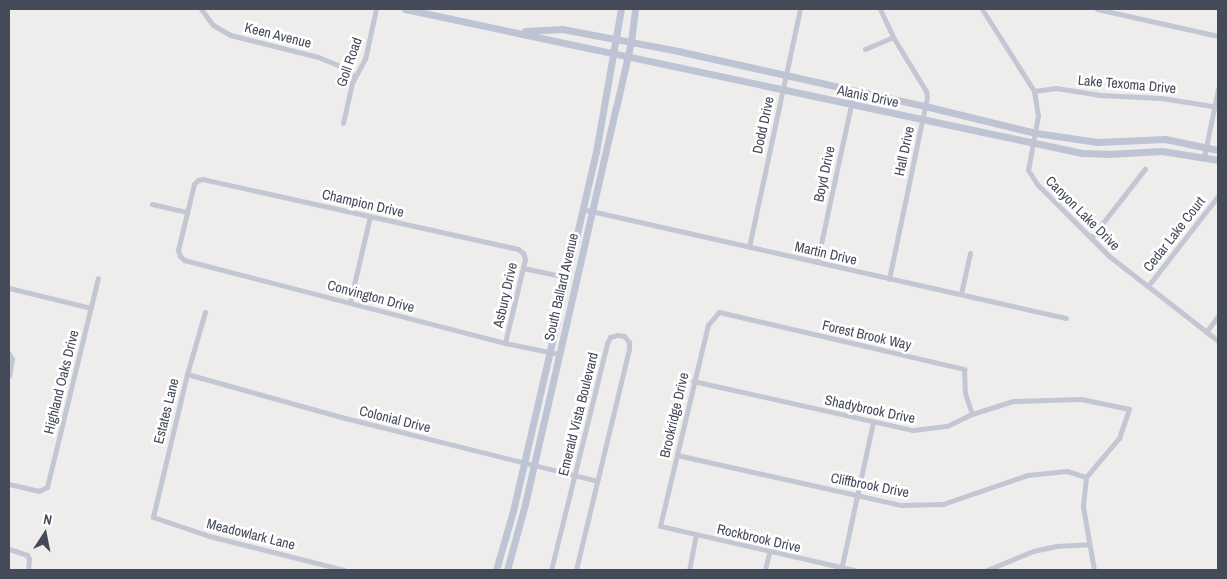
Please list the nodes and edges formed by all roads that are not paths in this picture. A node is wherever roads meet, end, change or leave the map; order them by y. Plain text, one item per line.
1 (201, 9) edge
2 (376, 9) edge
3 (405, 9) edge
4 (621, 9) edge
5 (635, 9) edge
6 (800, 9) edge
7 (880, 9) edge
8 (982, 9) edge
9 (1097, 9) edge
10 (515, 31) junction
11 (1218, 36) edge
12 (893, 37) junction
13 (617, 40) junction
14 (631, 42) junction
15 (866, 49) dead end
16 (615, 52) junction
17 (628, 55) junction
18 (786, 75) junction
19 (355, 77) junction
20 (782, 89) junction
21 (1218, 89) edge
22 (854, 91) junction
23 (1034, 91) junction
24 (851, 105) junction
25 (925, 106) junction
26 (1216, 107) edge
27 (922, 120) junction
28 (344, 123) dead end
29 (1036, 133) junction
30 (1034, 143) junction
31 (1206, 147) junction
32 (1218, 150) edge
33 (1204, 157) junction
34 (1218, 160) edge
35 (1145, 169) dead end
36 (1218, 196) edge
37 (152, 204) dead end
38 (581, 209) junction
39 (186, 212) junction
40 (592, 212) junction
41 (370, 216) junction
42 (1091, 238) junction
43 (749, 247) junction
44 (523, 253) joint
45 (970, 253) dead end
46 (817, 262) junction
47 (523, 268) junction
48 (566, 277) junction
49 (98, 278) dead end
50 (889, 279) junction
51 (1148, 286) junction
52 (9, 288) edge
53 (962, 294) junction
54 (350, 302) junction
55 (91, 308) junction
56 (205, 312) dead end
57 (720, 312) joint
58 (1218, 316) edge
59 (1066, 318) dead end
60 (1206, 332) junction
61 (1218, 341) edge
62 (505, 343) junction
63 (549, 352) junction
64 (559, 354) junction
65 (10, 355) edge
66 (188, 374) junction
67 (9, 376) edge
68 (693, 381) junction
69 (972, 414) junction
70 (873, 422) junction
71 (677, 454) junction
72 (523, 463) junction
73 (533, 466) junction
74 (575, 475) junction
75 (1086, 477) junction
76 (597, 482) junction
77 (9, 484) edge
78 (856, 495) junction
79 (153, 517) joint
80 (660, 526) joint
81 (696, 535) junction
82 (1089, 544) junction
83 (9, 549) edge
84 (769, 552) junction
85 (842, 569) edge
86 (28, 570) edge
87 (344, 570) edge
88 (496, 570) edge
89 (507, 570) edge
90 (551, 570) edge
91 (576, 570) edge
92 (689, 570) edge
93 (765, 570) edge
94 (854, 570) edge
95 (987, 570) edge
96 (1094, 570) edge

1 - 19 street, Keen Avenue
2 - 19 street, Goll Road
3 - 10 main road, Alanis Drive
4 - 13 main road, South Ballard Avenue
5 - 14 main road, South Ballard Avenue
6 - 18 street, Dodd Drive
7 - 12 street, Hall Drive
8 - 23 street, Canyon Lake Drive
9 - 11 street
10 - 13 main road, Alanis Drive
10 - 16 main road, Alanis Drive
12 - 15 street
12 - 25 street, Hall Drive
13 - 14 main road, Alanis Drive
13 - 16 main road, South Ballard Avenue
14 - 17 main road, South Ballard Avenue
14 - 18 main road, Alanis Drive
16 - 17 main road, Alanis Drive
16 - 38 main road, South Ballard Avenue
17 - 20 main road, Alanis Drive
17 - 40 main road, South Ballard Avenue
18 - 20 street, Dodd Drive
18 - 22 main road, Alanis Drive
19 - 28 street, Goll Road
20 - 24 main road, Alanis Drive
20 - 43 street, Dodd Drive
21 - 26 street
22 - 24 street, Boyd Drive
22 - 25 main road, Alanis Drive
23 - 26 street, Lake Texoma Drive
23 - 29 street, Canyon Lake Drive
24 - 27 main road, Alanis Drive
24 - 46 street, Boyd Drive
25 - 27 street, Hall Drive
25 - 29 main road, Alanis Drive
26 - 31 street
27 - 30 main road, Alanis Drive
27 - 50 street, Hall Drive
29 - 30 street, Canyon Lake Drive
29 - 31 main road, Alanis Drive
30 - 33 main road, Alanis Drive
30 - 42 street, Canyon Lake Drive
31 - 32 main road, Alanis Drive
31 - 33 street
33 - 34 main road, Alanis Drive
35 - 42 street
36 - 51 street, Cedar Lake Court
37 - 39 street
38 - 40 street, Martin Drive
38 - 48 main road, South Ballard Avenue
39 - 41 street, Champion Drive
39 - 54 street, Convington Drive
40 - 43 street, Martin Drive
40 - 64 main road, South Ballard Avenue
41 - 44 street, Champion Drive
41 - 54 street
42 - 51 street, Canyon Lake Drive
43 - 46 street, Martin Drive
44 - 47 street, Asbury Drive
45 - 53 street
46 - 50 street, Martin Drive
47 - 48 street
47 - 62 street, Asbury Drive
48 - 63 main road, South Ballard Avenue
49 - 55 street, Highland Oaks Drive
50 - 53 street, Martin Drive
51 - 60 street, Canyon Lake Drive
52 - 55 street
53 - 59 street, Martin Drive
54 - 62 street, Convington Drive
55 - 77 street, Highland Oaks Drive
56 - 66 street, Estates Lane
57 - 68 street, Brookridge Drive
57 - 69 street, Forest Brook Way
58 - 60 street
60 - 61 street, Canyon Lake Drive
62 - 63 street, Convington Drive
63 - 64 street, Convington Drive
63 - 72 main road, South Ballard Avenue
64 - 73 main road, South Ballard Avenue
65 - 67 street
66 - 72 street, Colonial Drive
66 - 79 street, Estates Lane
68 - 70 street, Shadybrook Drive
68 - 71 street, Brookridge Drive
69 - 70 street, Shadybrook Drive
69 - 75 street, Shadybrook Drive
70 - 78 street
71 - 78 street, Cliffbrook Drive
71 - 80 street, Brookridge Drive
72 - 73 street, Colonial Drive
72 - 88 main road, South Ballard Avenue
73 - 74 street, Colonial Drive
73 - 89 main road, South Ballard Avenue
74 - 76 street, Colonial Drive
74 - 76 street, Emerald Vista Boulevard
74 - 90 street, Emerald Vista Boulevard
75 - 78 street, Cliffbrook Drive
75 - 82 street
76 - 91 street, Emerald Vista Boulevard
78 - 85 street
79 - 87 street, Meadowlark Lane
80 - 81 street, Rockbrook Drive
81 - 84 street, Rockbrook Drive
81 - 92 street
82 - 95 street
82 - 96 street
83 - 86 street
84 - 85 street, Rockbrook Drive
84 - 93 street
85 - 94 street, Rockbrook Drive

